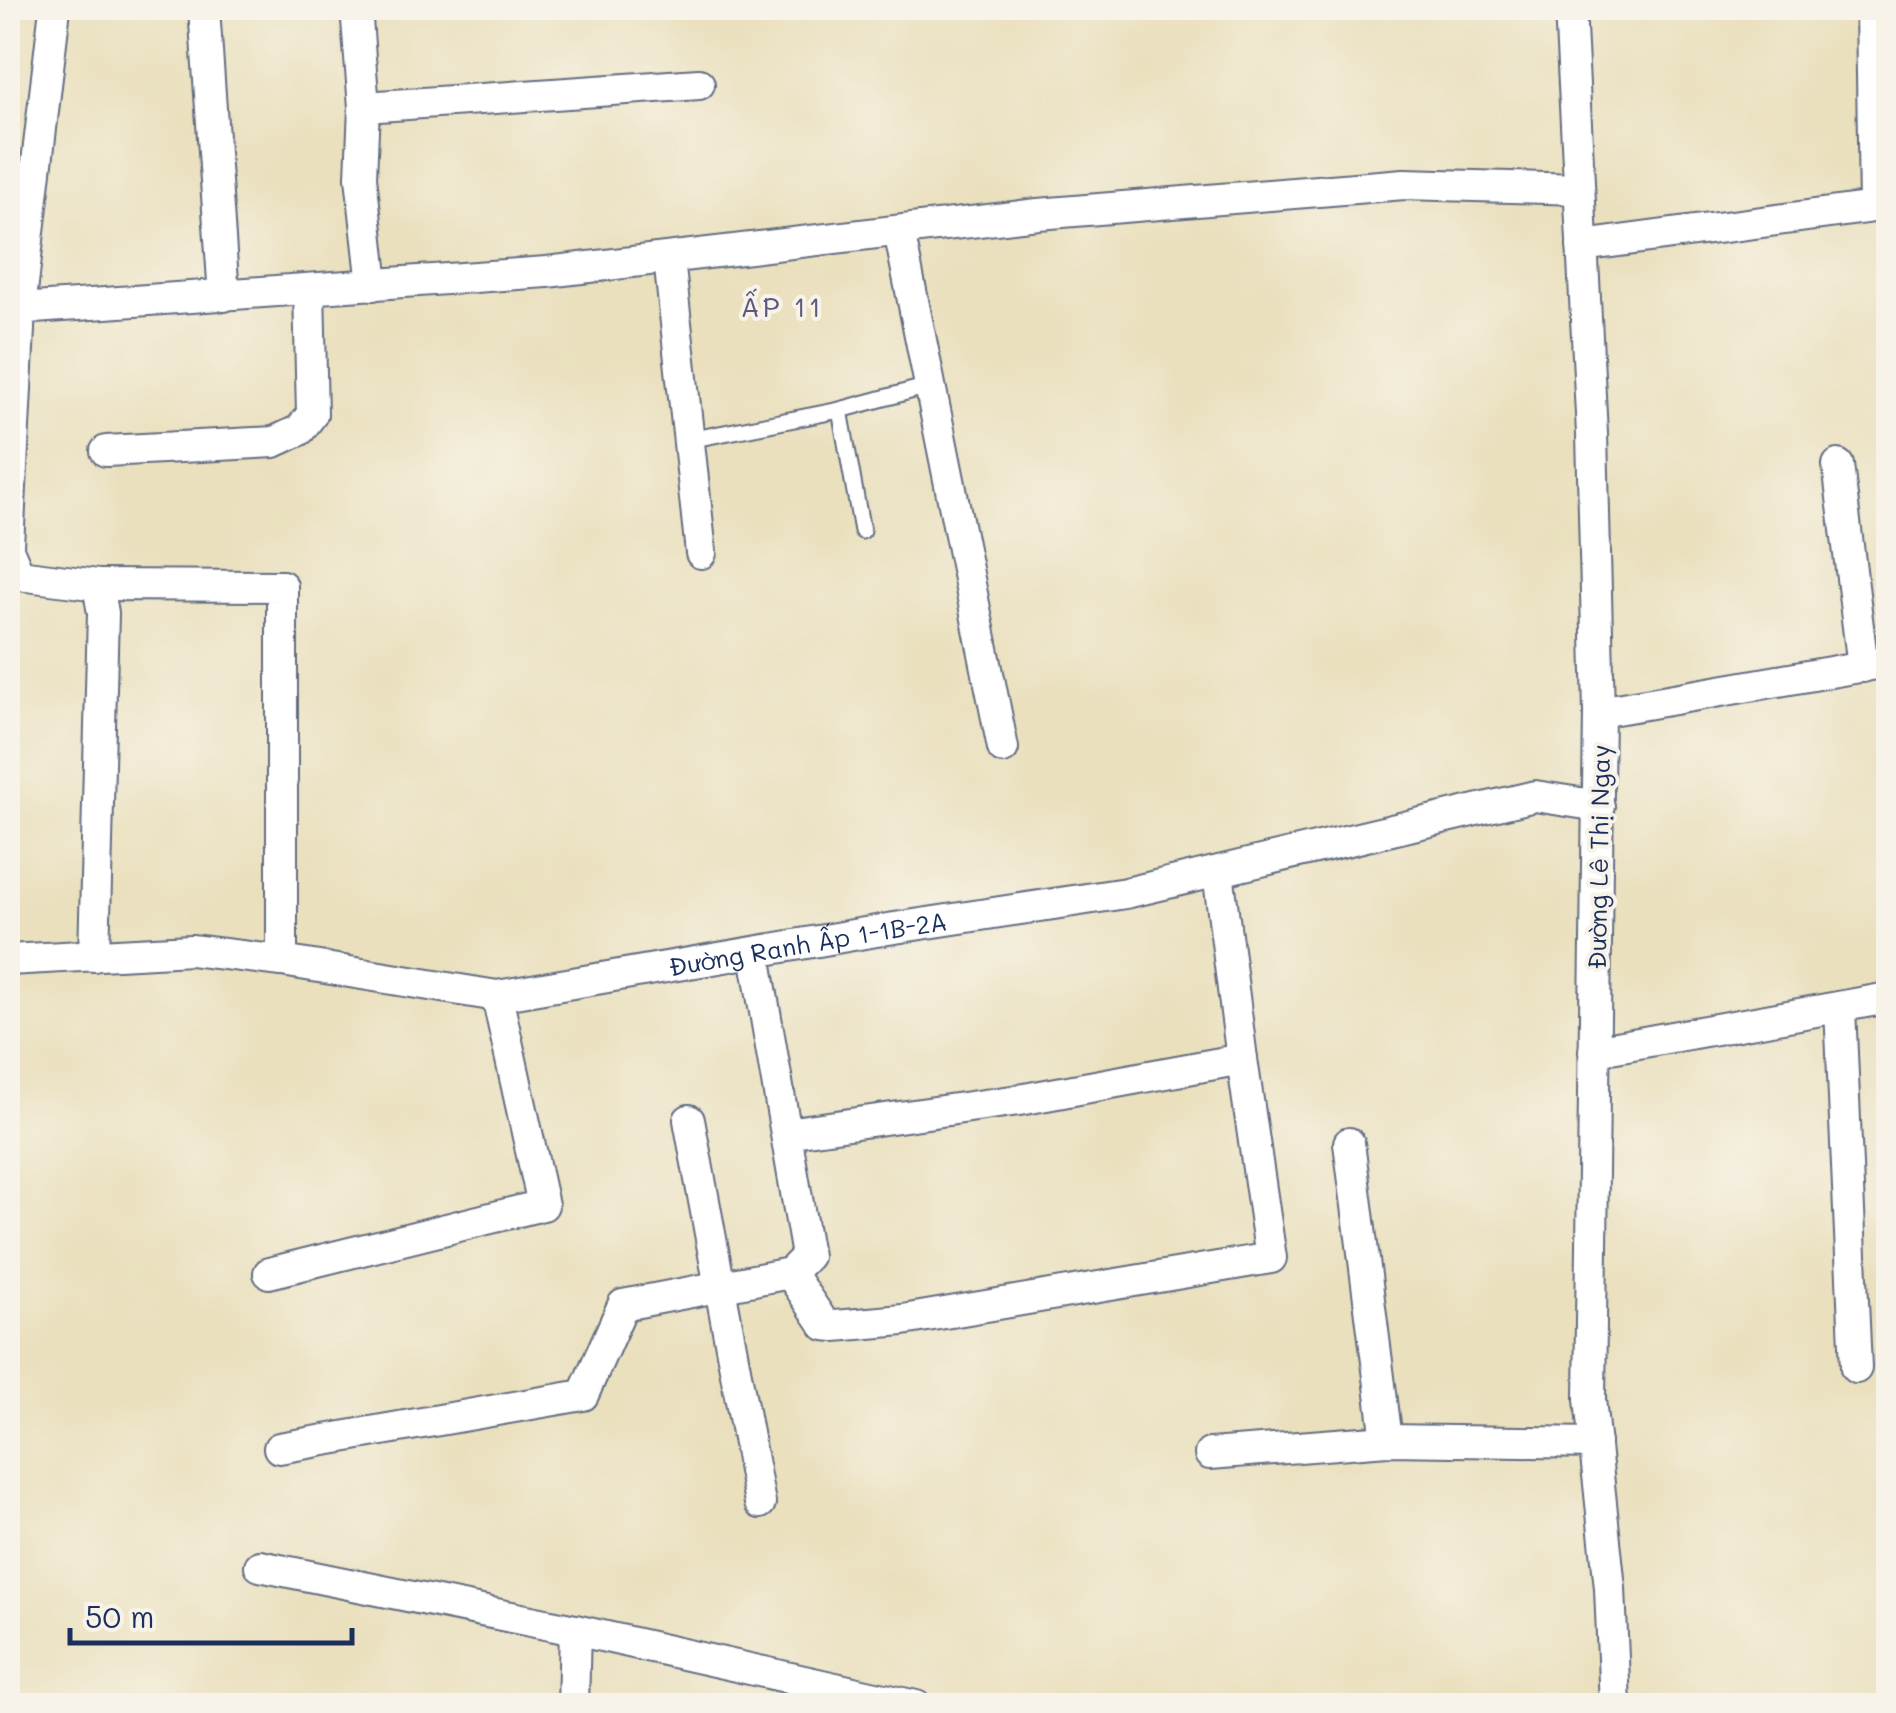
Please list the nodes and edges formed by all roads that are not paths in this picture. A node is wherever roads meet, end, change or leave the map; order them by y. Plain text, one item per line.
1 (54, 8) edge
2 (204, 8) edge
3 (356, 8) edge
4 (1570, 8) edge
5 (1871, 8) edge
6 (699, 84) dead end
7 (364, 107) junction
8 (1579, 188) junction
9 (1881, 208) edge
10 (900, 231) junction
11 (1582, 246) junction
12 (669, 260) junction
13 (373, 285) junction
14 (309, 290) junction
15 (224, 296) junction
16 (20, 309) junction
17 (932, 384) junction
18 (840, 410) junction
19 (689, 440) junction
20 (106, 450) dead end
21 (1838, 465) dead end
22 (862, 531) dead end
23 (8, 547) edge
24 (701, 554) dead end
25 (98, 585) junction
26 (1876, 664) edge
27 (1600, 712) junction
28 (1003, 748) dead end
29 (1600, 806) junction
30 (1218, 872) junction
31 (756, 954) junction
32 (94, 956) junction
33 (8, 960) edge
34 (282, 961) junction
35 (497, 996) junction
36 (1888, 998) edge
37 (1840, 1008) junction
38 (1594, 1052) junction
39 (1242, 1060) junction
40 (689, 1120) dead end
41 (786, 1133) junction
42 (1350, 1143) dead end
43 (269, 1273) dead end
44 (790, 1273) junction
45 (720, 1288) junction
46 (1856, 1368) dead end
47 (1387, 1440) junction
48 (1595, 1444) junction
49 (278, 1448) dead end
50 (1210, 1454) dead end
51 (760, 1502) dead end
52 (260, 1566) dead end
53 (575, 1630) junction
54 (573, 1706) edge
55 (916, 1706) edge
56 (1615, 1706) edge

1 - 16 street
2 - 15 street
3 - 7 street
4 - 8 street, Đường Lê Thị Ngay
5 - 9 street
6 - 7 street
7 - 13 street
8 - 10 street
8 - 11 street, Đường Lê Thị Ngay
9 - 11 street
10 - 12 street
10 - 17 street
11 - 27 street, Đường Lê Thị Ngay
12 - 13 street
12 - 19 street
13 - 14 street
14 - 15 street
14 - 20 street
15 - 16 street
16 - 23 street
17 - 18 lane
17 - 28 street
18 - 19 lane
18 - 22 lane
19 - 24 street
21 - 26 street
23 - 25 street
25 - 32 street
25 - 34 street
26 - 27 street
27 - 29 street, Đường Lê Thị Ngay
29 - 30 street, Đường Ranh Ấp 1-1B-2A
29 - 38 street, Đường Lê Thị Ngay
30 - 31 street, Đường Ranh Ấp 1-1B-2A
30 - 39 street
31 - 35 street, Đường Ranh Ấp 1-1B-2A
31 - 41 street
32 - 33 street, Đường Ranh Ấp 1-1B-2A
32 - 34 street, Đường Ranh Ấp 1-1B-2A
34 - 35 street, Đường Ranh Ấp 1-1B-2A
35 - 43 street
36 - 37 street
37 - 38 street
37 - 46 street
38 - 48 street, Đường Lê Thị Ngay
39 - 41 street
39 - 44 street
40 - 45 street
41 - 44 street
42 - 47 street
44 - 45 street
45 - 49 street
45 - 51 street
47 - 48 street
47 - 50 street
48 - 56 street, Đường Lê Thị Ngay
52 - 53 street
53 - 54 street
53 - 55 street

